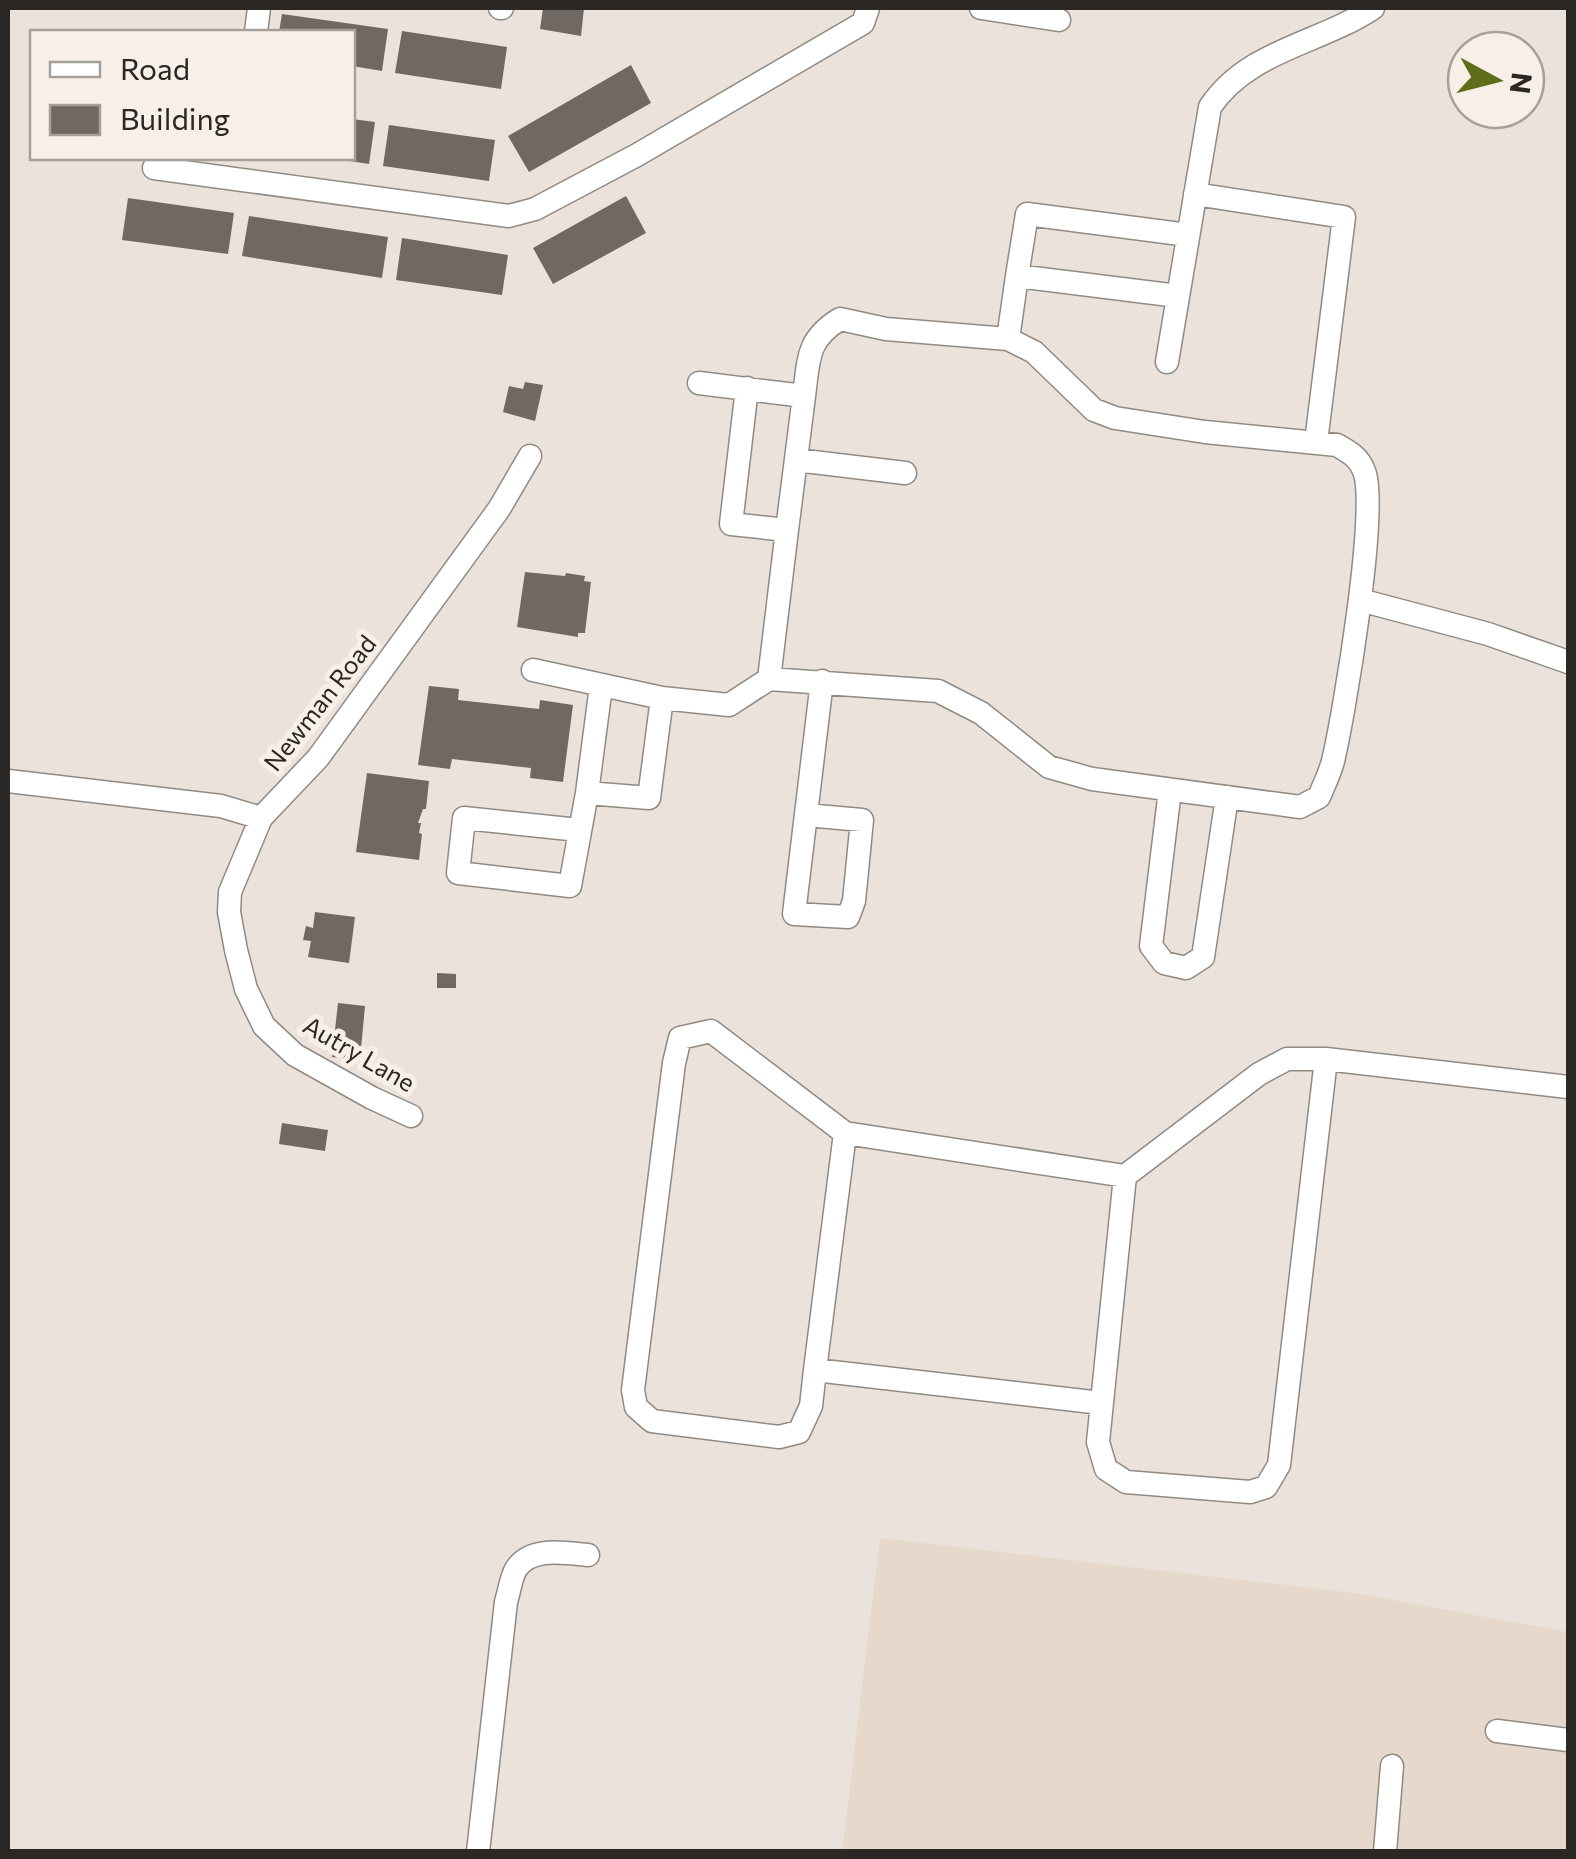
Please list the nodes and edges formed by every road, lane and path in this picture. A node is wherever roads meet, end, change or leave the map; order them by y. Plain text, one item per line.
1 (868, 8) edge
2 (981, 8) edge
3 (1372, 8) edge
4 (1059, 20) dead end
5 (154, 168) dead end
6 (238, 168) edge
7 (1195, 194) junction
8 (1188, 235) junction
9 (1017, 276) junction
10 (1178, 296) junction
11 (1008, 340) junction
12 (1167, 362) dead end
13 (699, 383) dead end
14 (747, 388) junction
15 (804, 396) junction
16 (1316, 442) junction
17 (530, 456) dead end
18 (796, 460) junction
19 (905, 473) dead end
20 (788, 530) junction
21 (1360, 600) junction
22 (1568, 662) edge
23 (533, 670) dead end
24 (769, 679) junction
25 (822, 681) junction
26 (601, 686) junction
27 (662, 698) junction
28 (8, 781) edge
29 (1170, 790) junction
30 (587, 793) junction
31 (1228, 797) junction
32 (806, 815) junction
33 (261, 818) junction
34 (580, 830) junction
35 (1326, 1059) junction
36 (1568, 1087) edge
37 (412, 1116) dead end
38 (845, 1133) junction
39 (1125, 1176) junction
40 (815, 1370) junction
41 (1101, 1403) junction
42 (588, 1554) dead end
43 (1497, 1731) dead end
44 (1568, 1740) edge
45 (1392, 1766) dead end
46 (478, 1852) edge
47 (1385, 1852) edge

1 - 6 street
2 - 4 street
3 - 7 street
5 - 6 street
7 - 8 street
7 - 16 street
8 - 9 street
8 - 10 street
9 - 10 street
9 - 11 street
10 - 12 street
11 - 15 street
11 - 16 street
13 - 14 street
14 - 15 street
14 - 20 street
15 - 18 street
16 - 21 street
17 - 33 street, Newman Road
18 - 19 street
18 - 20 street
20 - 24 street
21 - 22 street
21 - 31 street
23 - 26 street
24 - 25 street
24 - 27 street
25 - 29 street
25 - 32 street
26 - 27 street
26 - 30 street
27 - 30 street
28 - 33 street
29 - 31 street
29 - 31 street
30 - 34 street
32 - 32 street
33 - 37 street, Autry Lane
34 - 34 street
35 - 36 street
35 - 39 street
35 - 41 street
38 - 39 street
38 - 40 street
38 - 40 street
39 - 41 street
40 - 41 street
42 - 46 street
43 - 44 street
45 - 47 street

